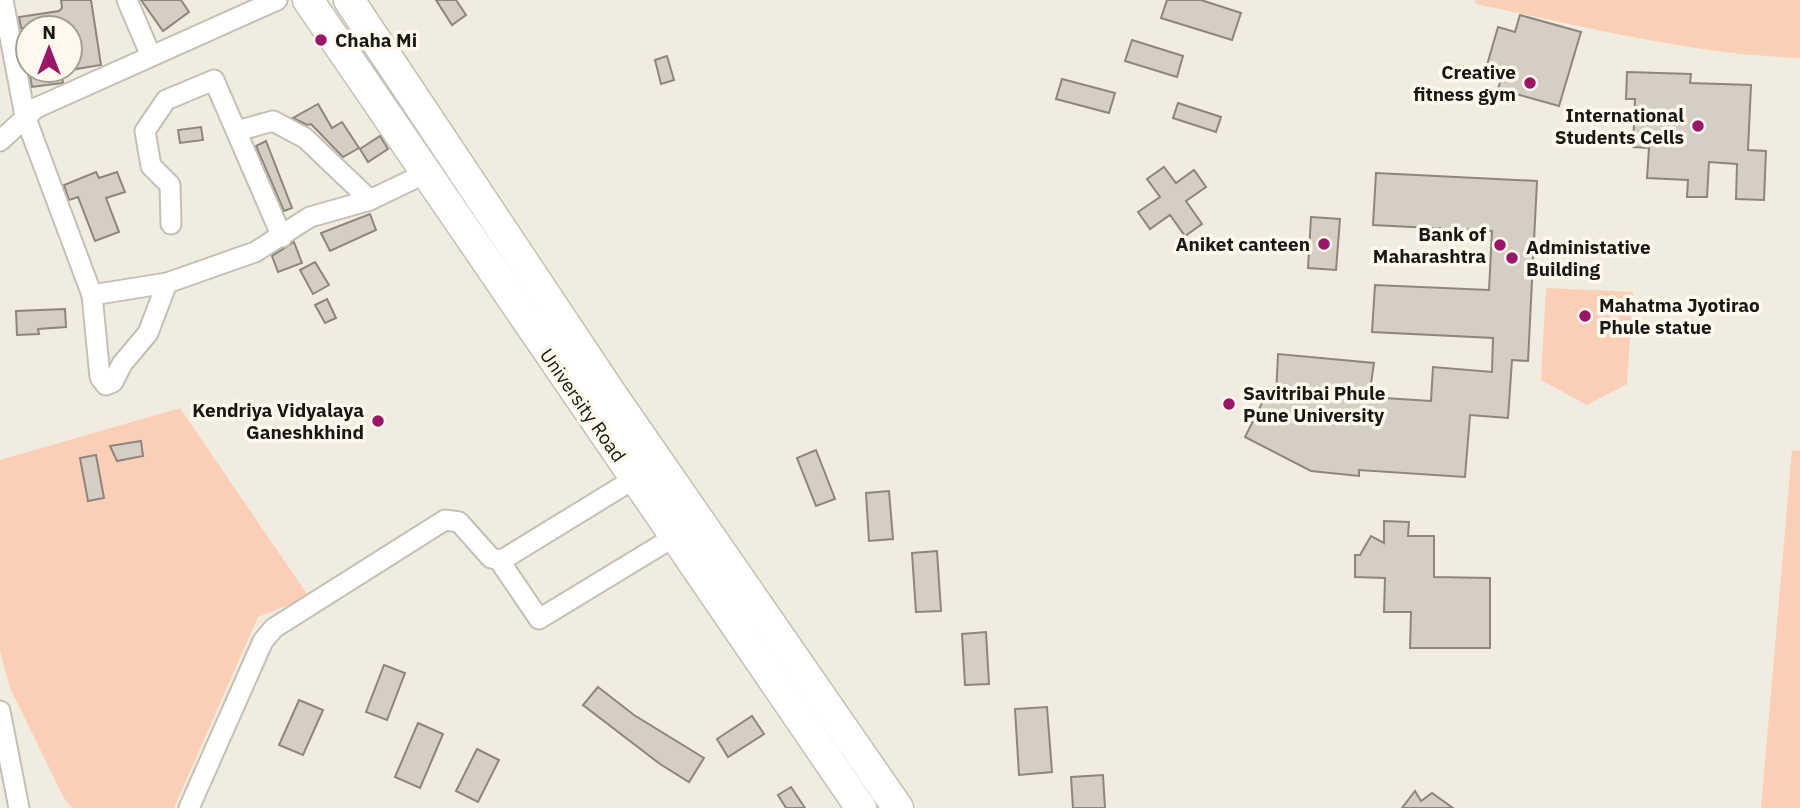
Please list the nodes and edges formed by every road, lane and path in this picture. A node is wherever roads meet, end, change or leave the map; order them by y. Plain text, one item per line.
1 (3, 0) edge
2 (127, 0) edge
3 (277, 0) edge
4 (308, 0) edge
5 (349, 0) edge
6 (151, 56) junction
7 (25, 116) junction
8 (237, 131) junction
9 (0, 141) edge
10 (424, 174) junction
11 (370, 200) junction
12 (172, 223) dead end
13 (282, 237) junction
14 (167, 283) junction
15 (92, 295) junction
16 (634, 479) junction
17 (674, 537) junction
18 (499, 560) junction
19 (1, 717) edge
20 (4, 760) edge
21 (19, 808) edge
22 (189, 808) edge
23 (862, 808) edge
24 (898, 808) edge

1 - 7 street
2 - 6 street
3 - 6 street
4 - 10 main road, University Road
5 - 24 main road, University Road
6 - 7 street
7 - 9 street
7 - 15 street
8 - 11 street
8 - 12 street
8 - 13 street
10 - 11 street
10 - 16 main road, University Road
11 - 13 street
13 - 14 street
14 - 15 street
14 - 15 street
16 - 17 main road, University Road
16 - 18 street
17 - 18 street
17 - 23 main road, University Road
18 - 22 street
19 - 20 street
20 - 21 street

